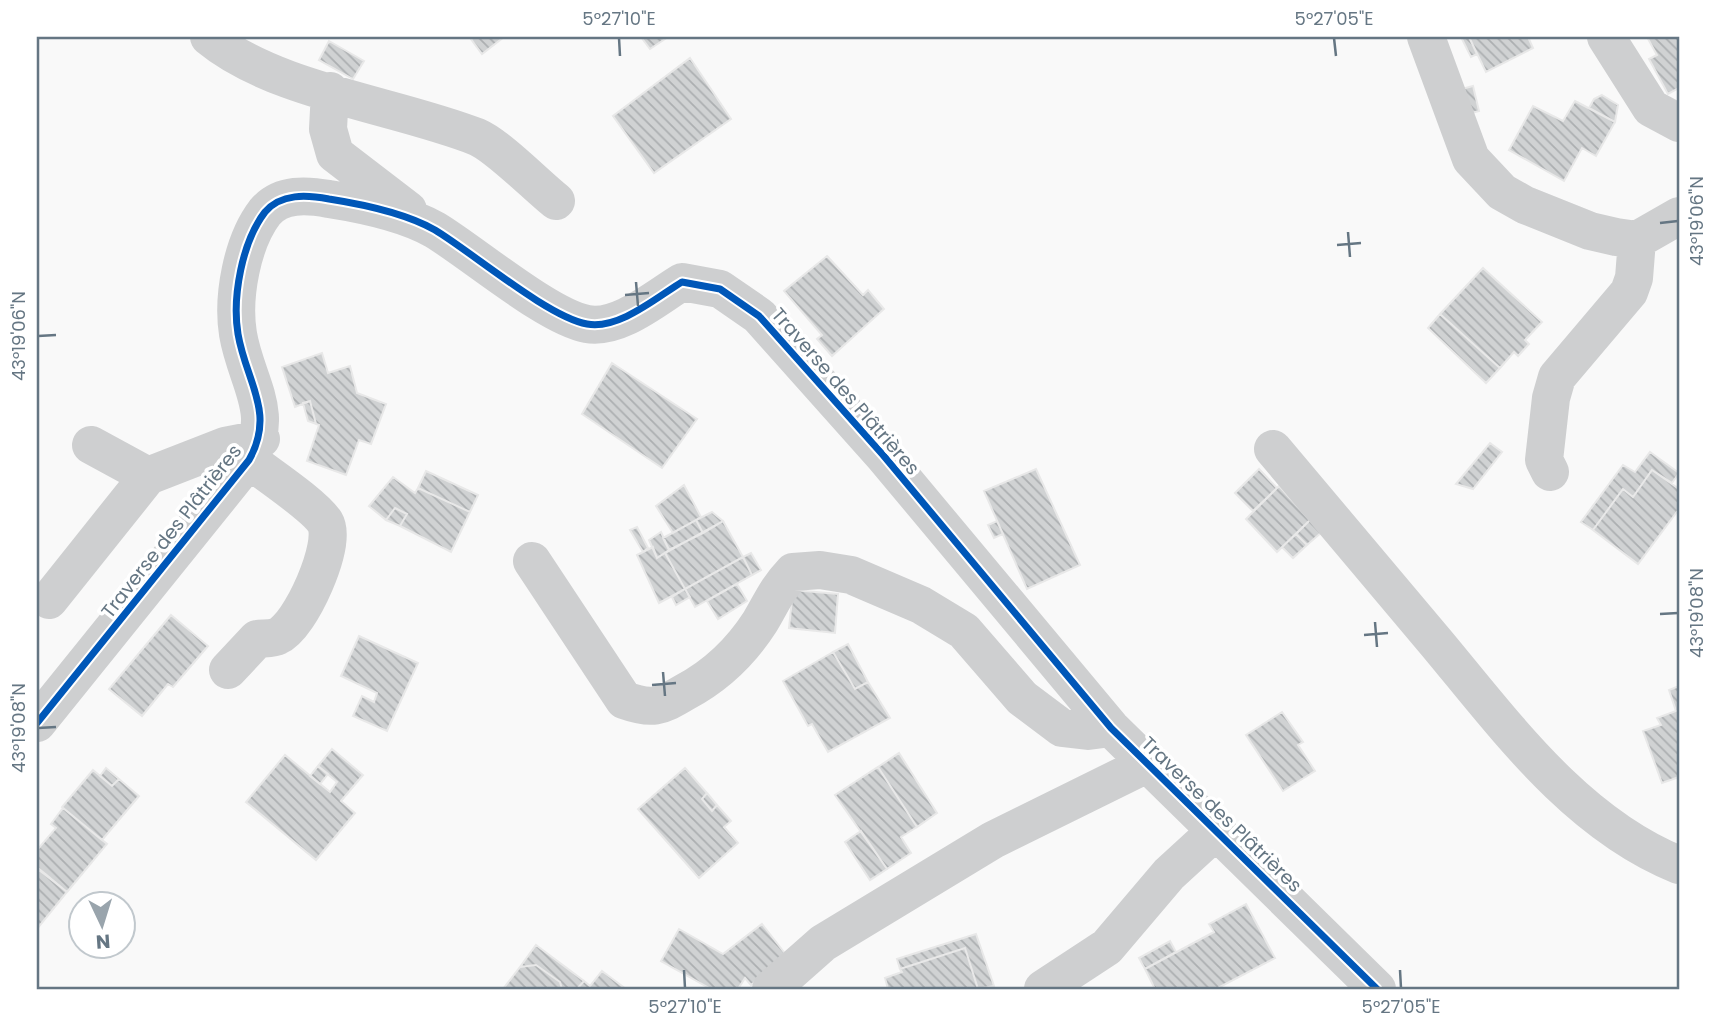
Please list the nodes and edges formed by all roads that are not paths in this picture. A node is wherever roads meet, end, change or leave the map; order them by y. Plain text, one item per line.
1 (209, 37) edge
2 (1426, 37) edge
3 (1606, 37) edge
4 (330, 91) junction
5 (1679, 123) edge
6 (556, 201) dead end
7 (1679, 216) edge
8 (432, 228) junction
9 (1637, 240) junction
10 (91, 445) dead end
11 (1273, 449) dead end
12 (255, 450) junction
13 (1550, 472) dead end
14 (148, 476) junction
15 (532, 562) dead end
16 (50, 600) dead end
17 (228, 670) dead end
18 (37, 723) edge
19 (1111, 728) junction
20 (1149, 763) junction
21 (1217, 830) junction
22 (1679, 865) edge
23 (771, 989) edge
24 (1043, 989) edge
25 (1377, 989) edge

1 - 4 street
2 - 9 street
3 - 5 street
4 - 6 street
4 - 8 street
7 - 9 street
8 - 12 street, Traverse des Plâtrières
8 - 19 street, Traverse des Plâtrières
9 - 13 street
10 - 14 street
11 - 22 street
12 - 14 street
12 - 17 street
12 - 18 street, Traverse des Plâtrières
14 - 16 street
15 - 19 street
19 - 20 street, Traverse des Plâtrières
20 - 21 street, Traverse des Plâtrières
20 - 23 street
21 - 24 street
21 - 25 street, Traverse des Plâtrières

